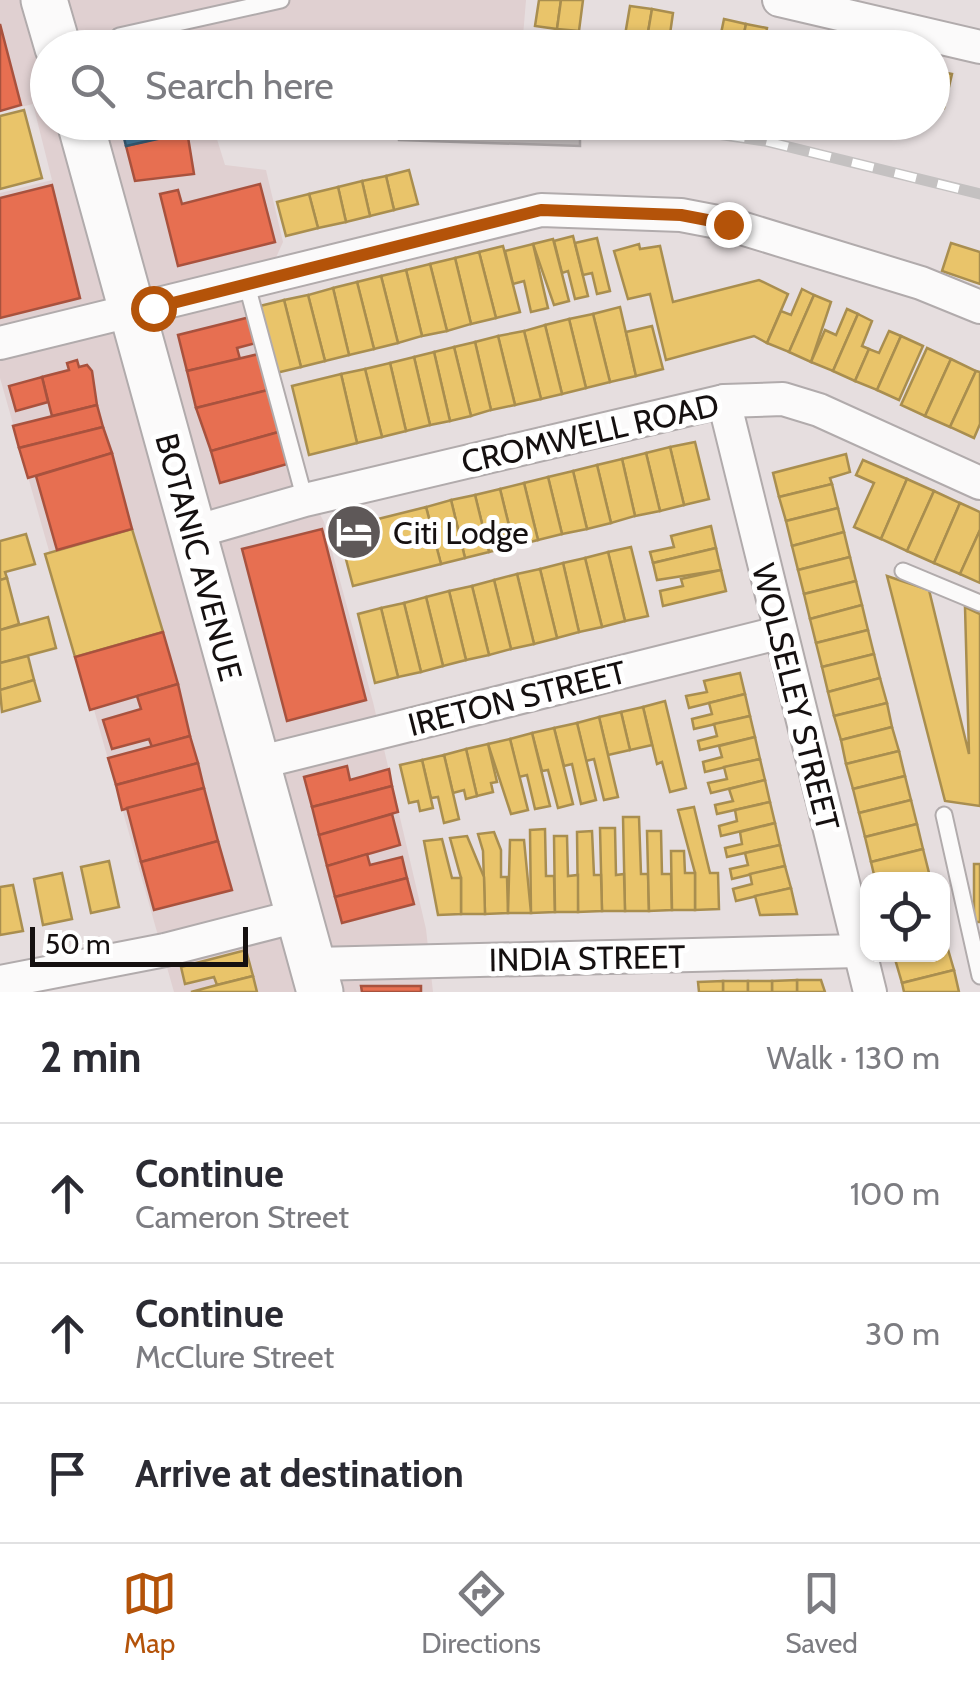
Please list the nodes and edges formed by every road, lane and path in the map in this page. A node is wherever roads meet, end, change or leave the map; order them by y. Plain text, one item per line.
1 (281, 0) edge
2 (779, 0) edge
3 (47, 1) edge
4 (812, 3) edge
5 (214, 8) edge
6 (54, 30) edge
7 (139, 30) edge
8 (915, 30) edge
9 (950, 39) edge
10 (980, 47) edge
11 (85, 140) edge
12 (246, 282) junction
13 (980, 307) edge
14 (134, 311) junction
15 (0, 342) edge
16 (724, 401) junction
17 (980, 483) edge
18 (306, 500) junction
19 (190, 534) junction
20 (903, 571) dead end
21 (980, 603) edge
22 (778, 633) junction
23 (256, 763) junction
24 (944, 814) dead end
25 (301, 915) junction
26 (860, 951) joint
27 (863, 962) edge
28 (980, 976) edge
29 (317, 978) edge
30 (0, 982) edge
31 (870, 992) edge

1 - 5 lane
2 - 4 street
3 - 6 street
4 - 8 street
5 - 7 lane
9 - 10 street
11 - 14 street, BOTANIC AVENUE
12 - 13 street
12 - 14 street
12 - 18 lane
14 - 15 street
14 - 19 street, BOTANIC AVENUE
16 - 17 street, CROMWELL ROAD
16 - 18 street, CROMWELL ROAD
16 - 22 street, WOLSELEY STREET
18 - 19 street, CROMWELL ROAD
19 - 23 street, BOTANIC AVENUE
20 - 21 lane
22 - 23 street, IRETON STREET
22 - 26 street, WOLSELEY STREET
23 - 25 street, BOTANIC AVENUE
24 - 28 lane
25 - 29 street, BOTANIC AVENUE
25 - 30 street
26 - 29 street, INDIA STREET
27 - 31 street, WOLSELEY STREET

